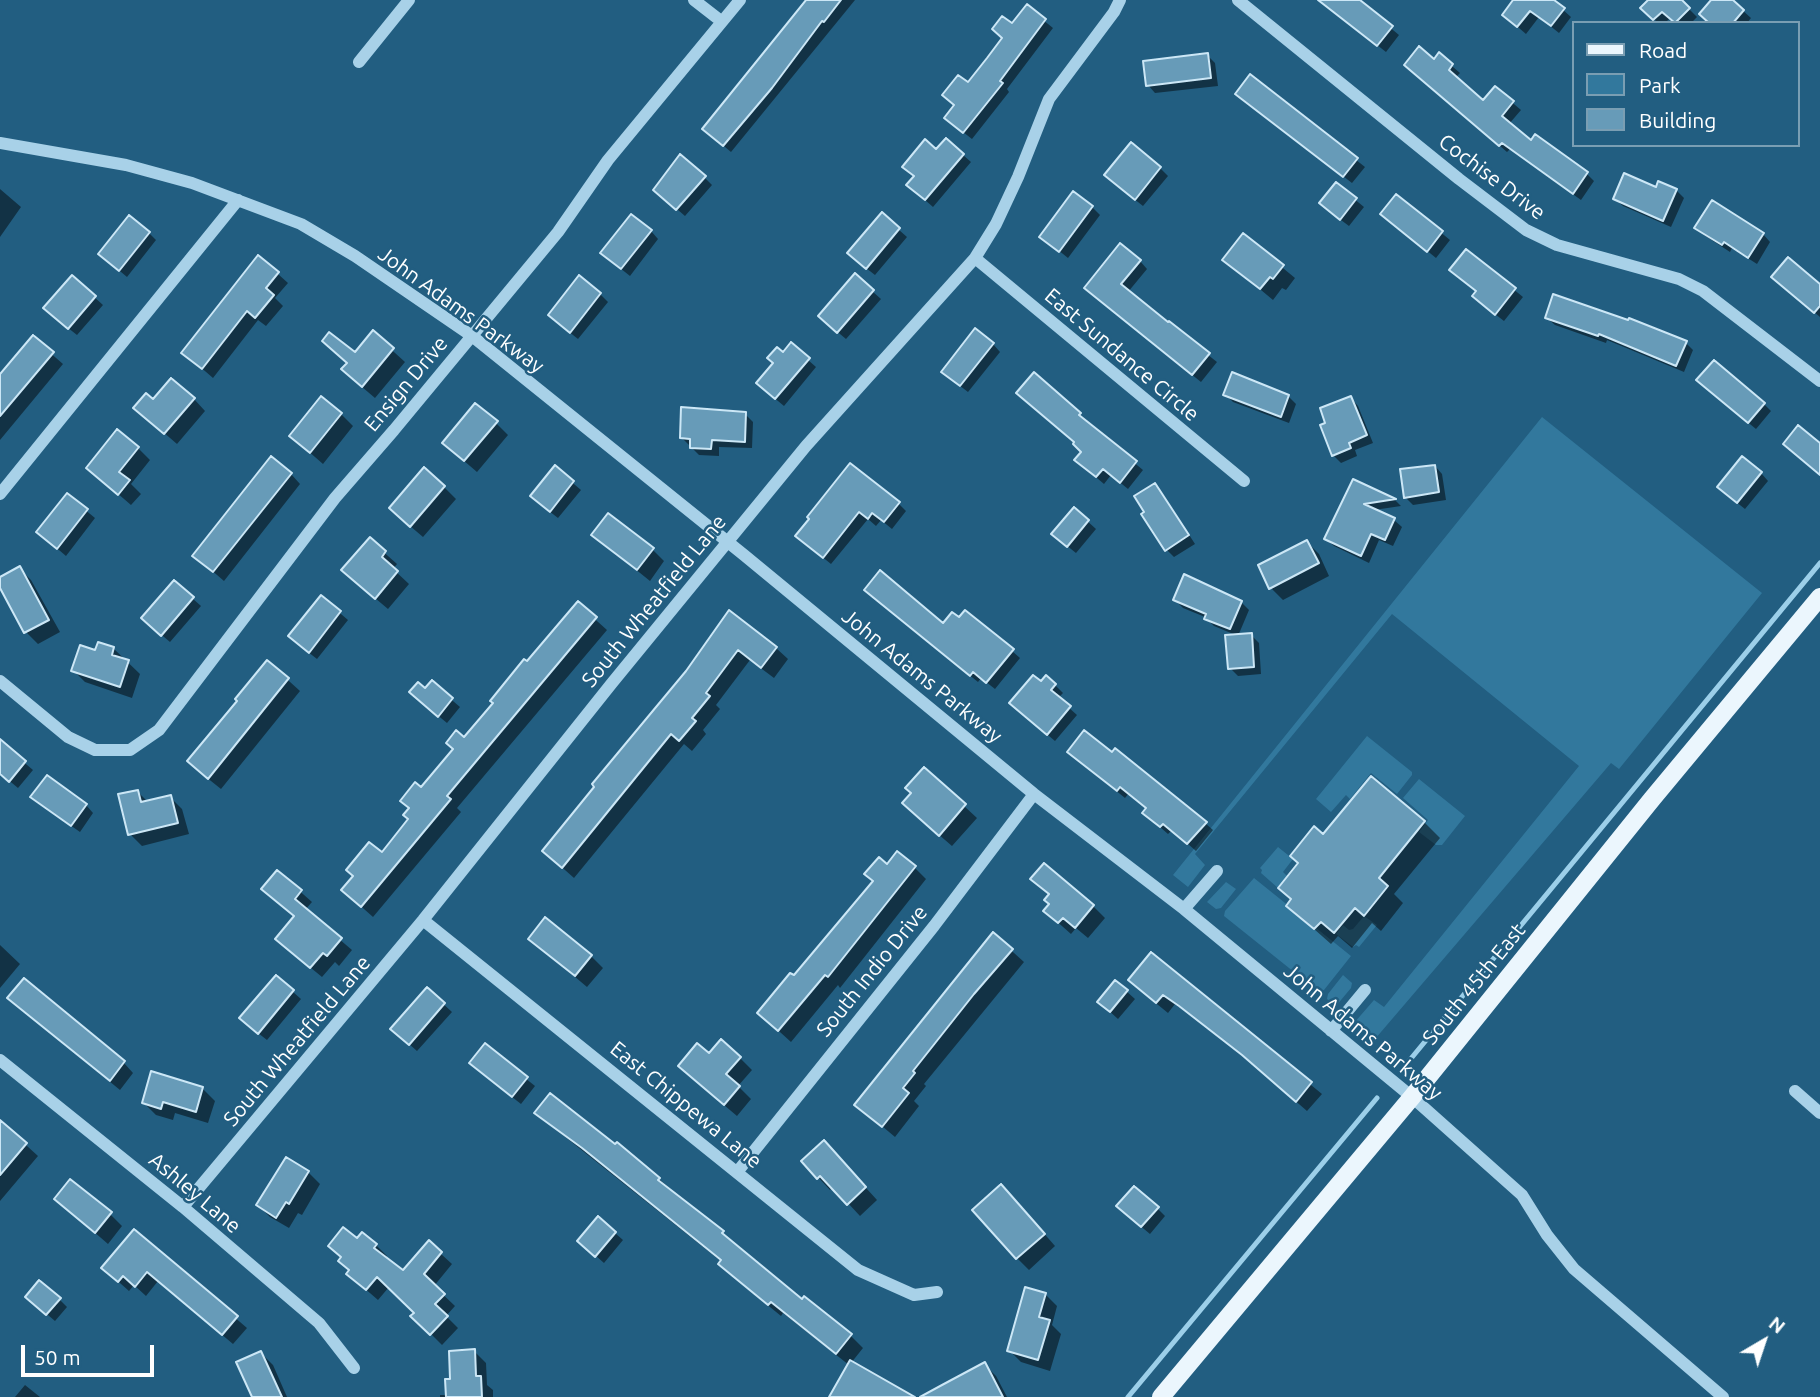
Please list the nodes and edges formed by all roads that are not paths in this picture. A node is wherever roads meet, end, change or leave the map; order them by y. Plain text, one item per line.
1 (409, 0) edge
2 (694, 0) edge
3 (740, 0) edge
4 (1120, 0) edge
5 (1238, 0) edge
6 (721, 21) junction
7 (359, 62) dead end
8 (0, 144) edge
9 (238, 200) junction
10 (975, 258) junction
11 (472, 336) junction
12 (1820, 381) edge
13 (1244, 481) dead end
14 (0, 494) edge
15 (728, 542) junction
16 (1820, 597) edge
17 (0, 681) edge
18 (1034, 794) junction
19 (1217, 871) dead end
20 (1184, 909) junction
21 (423, 920) junction
22 (1364, 990) dead end
23 (1331, 1031) junction
24 (0, 1060) edge
25 (1795, 1091) dead end
26 (1412, 1097) junction
27 (1820, 1113) edge
28 (738, 1171) junction
29 (183, 1206) junction
30 (937, 1292) dead end
31 (354, 1368) dead end
32 (1161, 1397) edge
33 (1723, 1397) edge

1 - 7 street
2 - 6 street
3 - 6 street, Ensign Drive
4 - 10 street, South Wheatfield Lane
5 - 12 street, Cochise Drive
6 - 11 street, Ensign Drive
8 - 9 street, John Adams Parkway
9 - 11 street, John Adams Parkway
9 - 14 street
10 - 13 street, East Sundance Circle
10 - 15 street, South Wheatfield Lane
11 - 15 street, John Adams Parkway
11 - 17 street, Ensign Drive
15 - 18 street, John Adams Parkway
15 - 21 street, South Wheatfield Lane
16 - 26 main road, South 45th East
18 - 20 street, John Adams Parkway
18 - 28 street, South Indio Drive
19 - 20 street
20 - 23 street, John Adams Parkway
21 - 28 street, East Chippewa Lane
21 - 29 street, South Wheatfield Lane
22 - 23 street
23 - 26 street, John Adams Parkway
24 - 29 street, Ashley Lane
25 - 27 street
26 - 32 main road, South 45th East
26 - 33 street, John Adams Parkway
28 - 30 street, East Chippewa Lane
29 - 31 street, Ashley Lane

